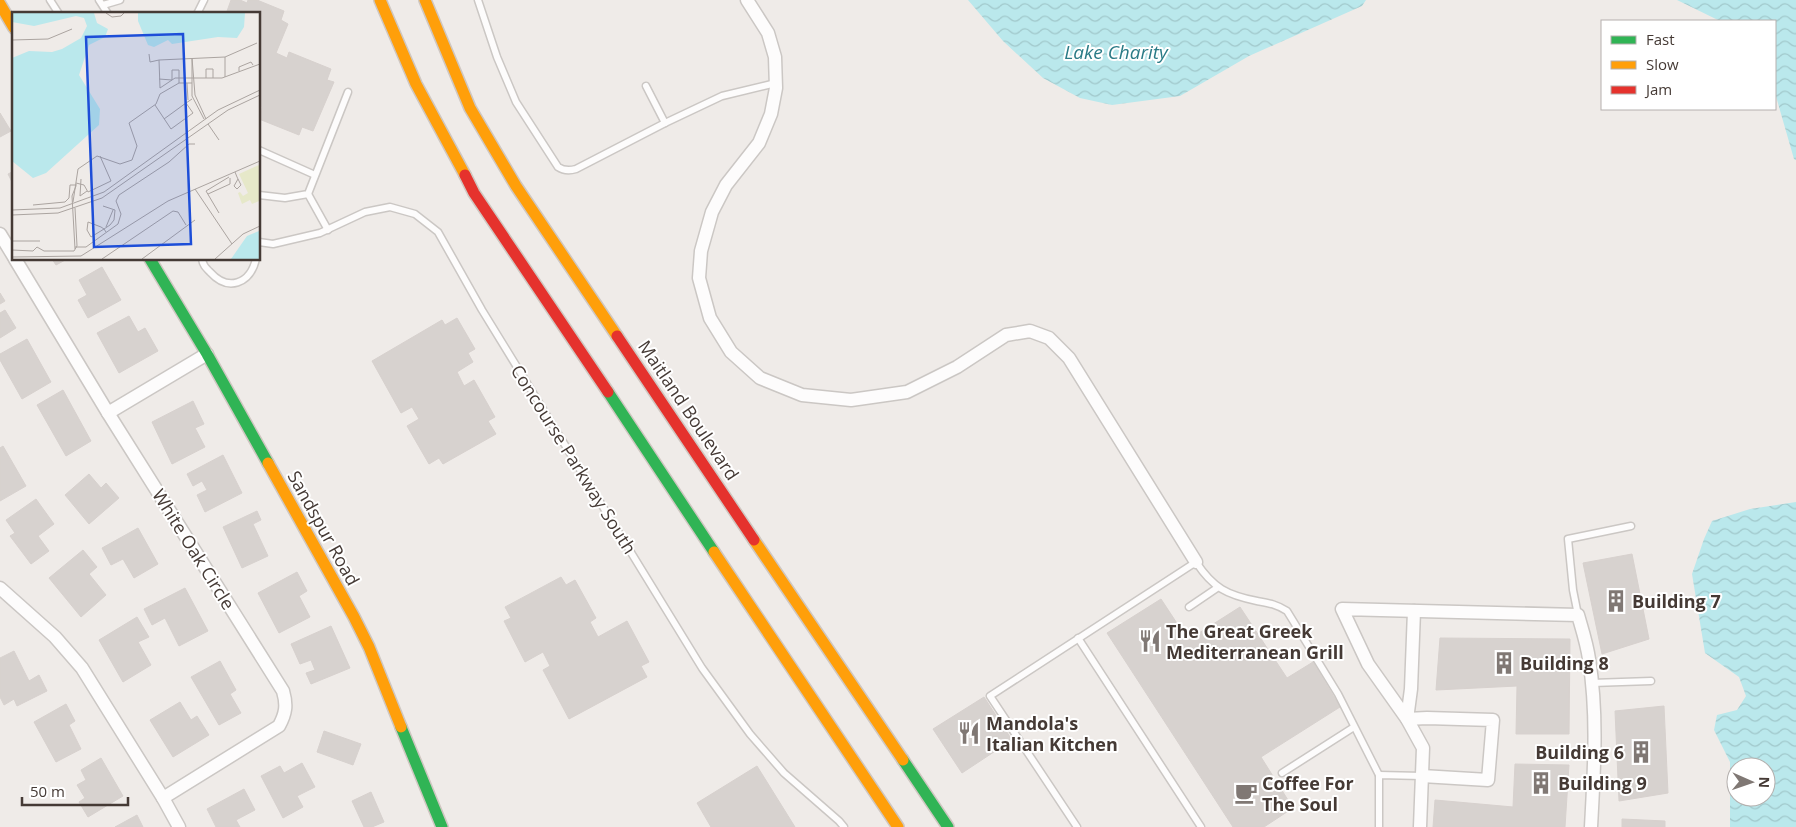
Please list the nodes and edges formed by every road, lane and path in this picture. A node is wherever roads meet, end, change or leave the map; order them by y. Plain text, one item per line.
1 (50, 0) edge
2 (120, 0) edge
3 (204, 0) edge
4 (380, 0) edge
5 (425, 0) edge
6 (478, 0) edge
7 (747, 0) edge
8 (101, 2) edge
9 (0, 4) edge
10 (58, 12) edge
11 (198, 12) edge
12 (12, 25) edge
13 (776, 83) junction
14 (646, 86) dead end
15 (348, 92) dead end
16 (665, 123) junction
17 (260, 150) edge
18 (315, 175) junction
19 (308, 194) junction
20 (260, 196) edge
21 (328, 230) junction
22 (0, 234) edge
23 (260, 242) edge
24 (12, 255) edge
25 (15, 260) edge
26 (151, 260) edge
27 (202, 260) edge
28 (256, 260) edge
29 (207, 354) junction
30 (108, 413) junction
31 (1631, 526) dead end
32 (1196, 562) junction
33 (0, 588) edge
34 (1218, 588) junction
35 (1189, 607) dead end
36 (1414, 611) junction
37 (1578, 615) junction
38 (1078, 638) junction
39 (1650, 681) dead end
40 (1592, 684) junction
41 (1407, 719) junction
42 (1354, 728) junction
43 (1282, 773) dead end
44 (1379, 775) junction
45 (1422, 776) junction
46 (162, 798) junction
47 (179, 827) edge
48 (442, 827) edge
49 (844, 827) edge
50 (898, 827) edge
51 (948, 827) edge
52 (1077, 827) edge
53 (1201, 827) edge
54 (1379, 827) edge
55 (1420, 827) edge
56 (1591, 827) edge

1 - 10 lane
2 - 8 lane
3 - 11 lane
4 - 50 main road
5 - 51 main road, Maitland Boulevard
6 - 16 lane
7 - 13 street
9 - 12 main road
13 - 16 lane
13 - 32 street
14 - 16 lane
15 - 18 lane
17 - 18 lane
18 - 19 lane
19 - 20 lane
19 - 21 lane
21 - 23 lane, Concourse Parkway South
21 - 49 lane, Concourse Parkway South
22 - 24 street, White Oak Circle
25 - 30 street, White Oak Circle
26 - 29 main road, Sandspur Road
27 - 28 lane
29 - 30 street
29 - 48 main road, Sandspur Road
30 - 46 street, White Oak Circle
31 - 37 lane
32 - 34 lane
32 - 38 lane
33 - 46 street
34 - 35 lane
34 - 42 lane
36 - 37 street
36 - 41 street
36 - 41 street
37 - 40 street
38 - 52 lane
38 - 53 lane
39 - 40 lane
40 - 56 street
41 - 45 street
41 - 45 street
42 - 43 lane
42 - 44 lane
44 - 45 lane
44 - 54 lane
45 - 55 street
46 - 47 street

